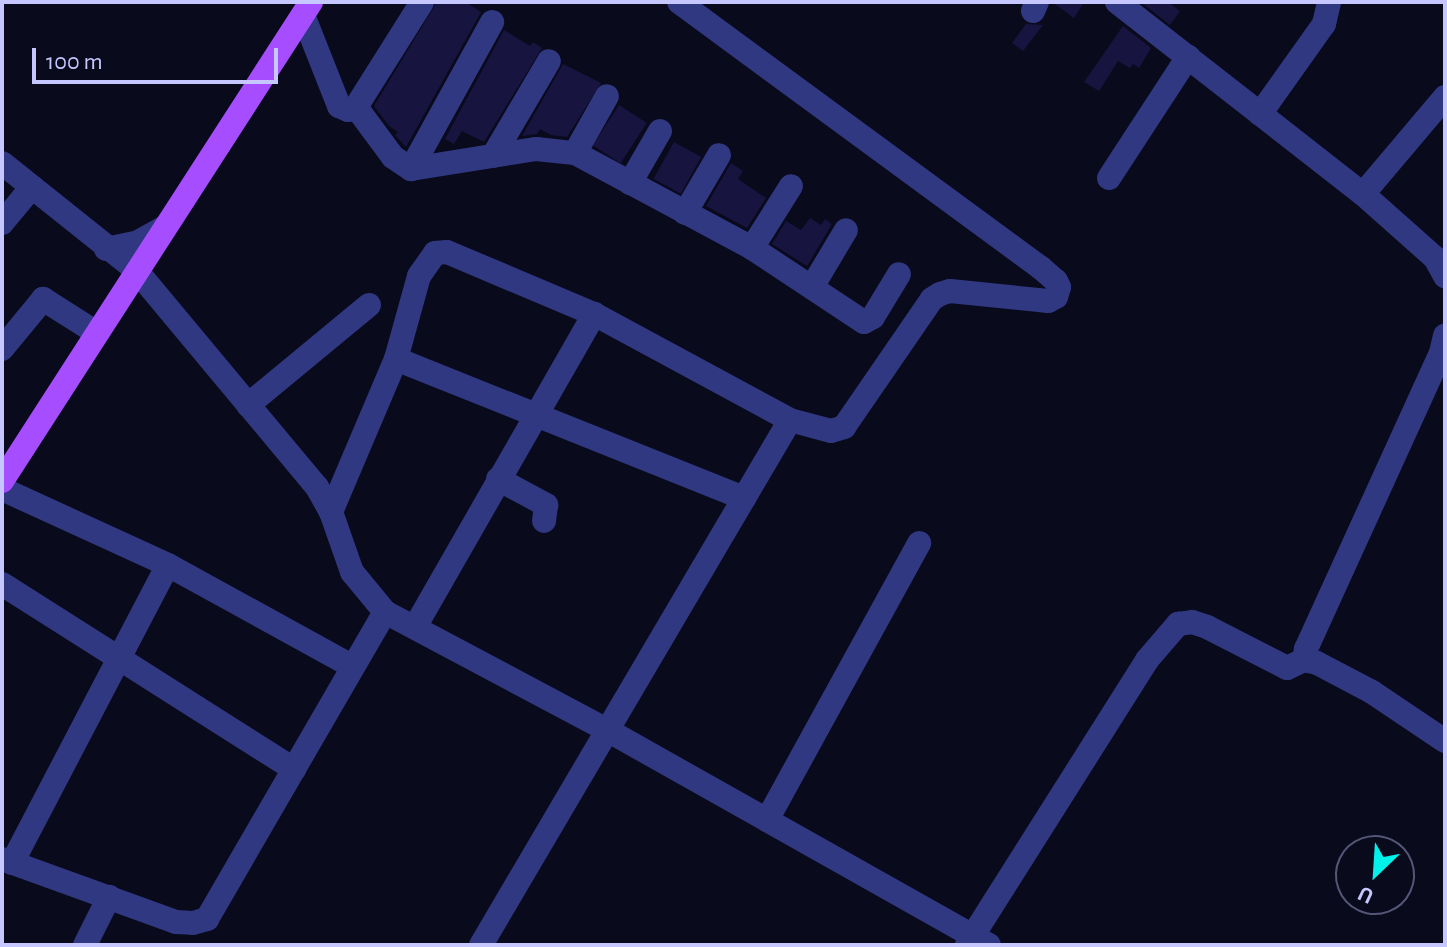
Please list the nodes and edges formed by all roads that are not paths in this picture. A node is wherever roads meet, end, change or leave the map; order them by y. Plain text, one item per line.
1 (422, 2) edge
2 (679, 2) edge
3 (1117, 2) edge
4 (1329, 2) edge
5 (307, 9) edge
6 (492, 22) dead end
7 (1188, 57) junction
8 (549, 61) dead end
9 (607, 96) dead end
10 (1443, 104) edge
11 (356, 107) junction
12 (1260, 114) junction
13 (660, 131) dead end
14 (575, 153) junction
15 (719, 155) dead end
16 (493, 156) junction
17 (2, 163) edge
18 (411, 169) junction
19 (1109, 178) dead end
20 (630, 183) junction
21 (791, 186) dead end
22 (32, 187) junction
23 (1363, 194) junction
24 (685, 213) junction
25 (2, 223) edge
26 (163, 228) junction
27 (846, 230) dead end
28 (752, 248) junction
29 (106, 249) junction
30 (136, 270) junction
31 (899, 274) dead end
32 (1445, 276) edge
33 (812, 287) junction
34 (369, 305) dead end
35 (594, 314) junction
36 (95, 332) junction
37 (1444, 347) edge
38 (2, 349) edge
39 (396, 359) junction
40 (248, 405) junction
41 (535, 414) junction
42 (790, 420) junction
43 (498, 479) junction
44 (2, 481) edge
45 (2, 489) edge
46 (744, 498) junction
47 (331, 512) junction
48 (544, 521) dead end
49 (919, 543) dead end
50 (168, 565) junction
51 (2, 584) edge
52 (385, 612) junction
53 (415, 627) junction
54 (118, 660) junction
55 (1299, 663) junction
56 (352, 666) junction
57 (609, 731) junction
58 (1445, 741) edge
59 (294, 769) junction
60 (767, 820) junction
61 (7, 861) edge
62 (109, 897) junction
63 (977, 942) edge
64 (85, 945) edge
65 (481, 945) edge

1 - 11 street
2 - 42 street
3 - 7 street
4 - 12 street
5 - 11 street
5 - 26 main road
6 - 18 street
7 - 12 street
7 - 19 street
8 - 16 street
9 - 14 street
10 - 23 street
11 - 18 street
12 - 23 street
13 - 20 street
14 - 16 street
14 - 20 street
15 - 24 street
16 - 18 street
17 - 22 street
20 - 24 street
21 - 28 street
22 - 25 street
22 - 29 street
23 - 32 street
24 - 28 street
26 - 29 street
26 - 30 main road
27 - 33 street
28 - 33 street
29 - 30 street
30 - 36 main road
30 - 40 street
31 - 33 street
34 - 40 street
35 - 39 street
35 - 41 street
35 - 42 street
36 - 38 street
36 - 44 main road
37 - 55 street
39 - 41 street
39 - 47 street
40 - 47 street
41 - 43 street
41 - 46 street
42 - 46 street
43 - 48 street
43 - 53 street
45 - 50 street
46 - 57 street
47 - 52 street
49 - 60 street
50 - 54 street
50 - 56 street
51 - 54 street
52 - 53 street
52 - 56 street
53 - 57 street
54 - 59 street
54 - 61 street
55 - 58 street
55 - 63 street
56 - 59 street
57 - 60 street
57 - 65 street
59 - 62 street
60 - 63 street
61 - 62 street
62 - 64 street

